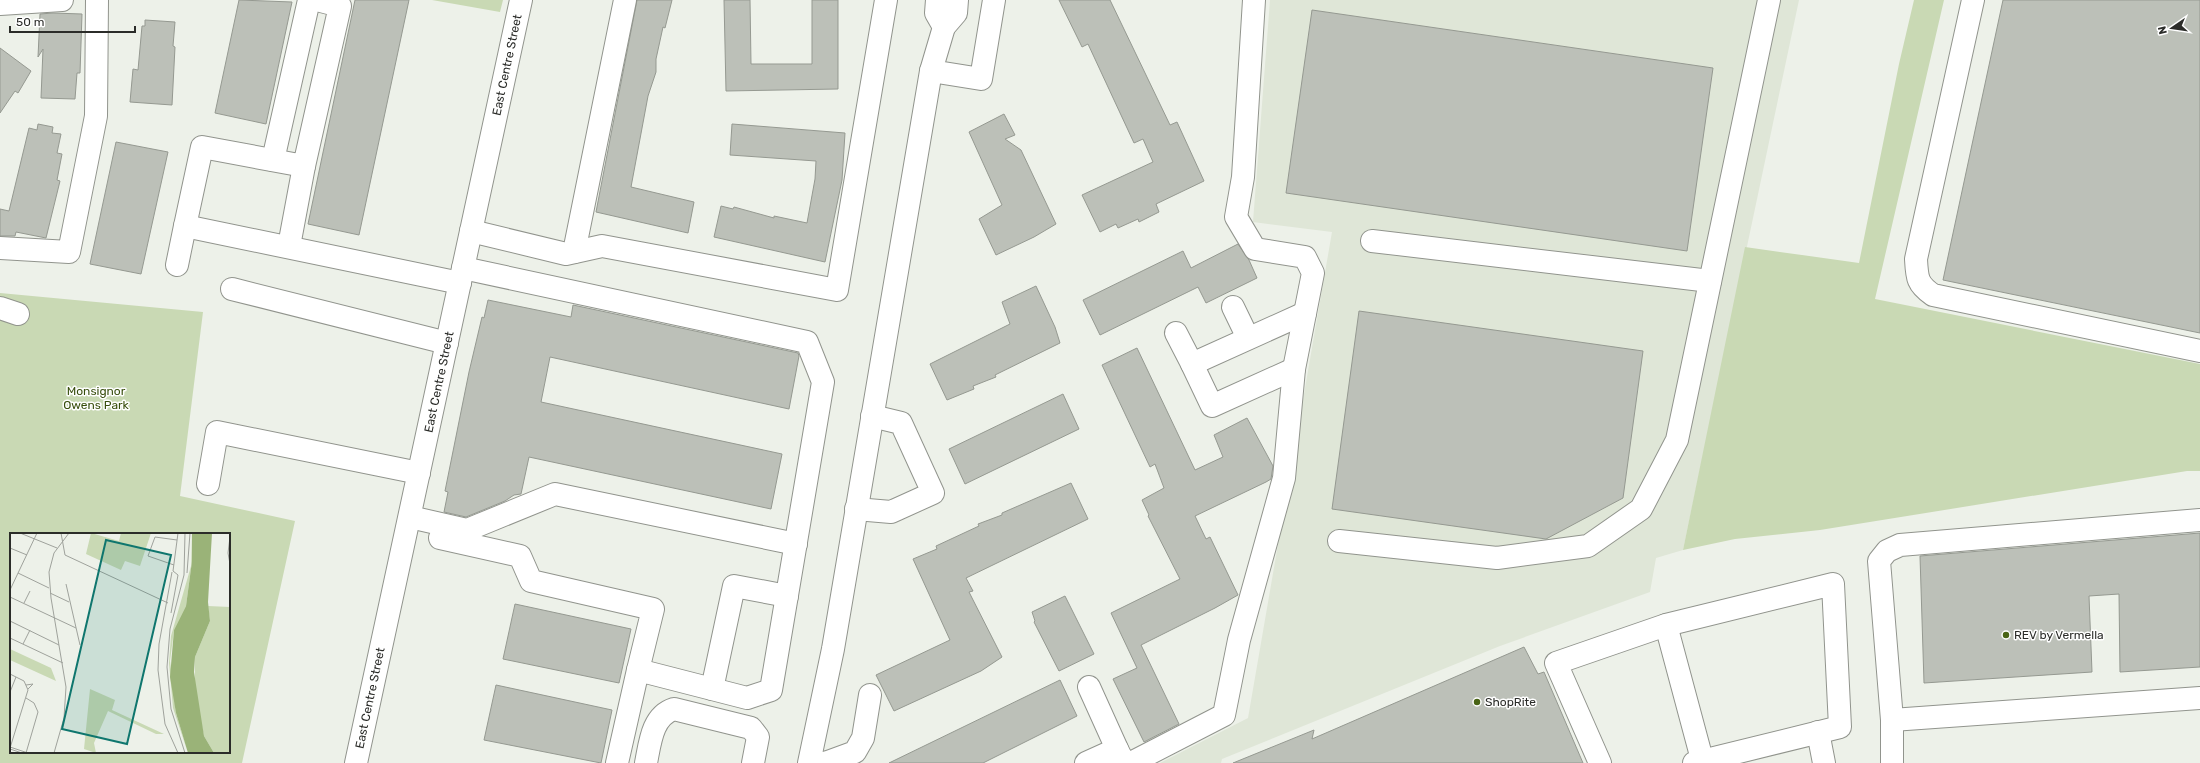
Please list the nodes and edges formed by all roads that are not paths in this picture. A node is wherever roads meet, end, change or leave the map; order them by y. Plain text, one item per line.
1 (62, 0) edge
2 (97, 0) edge
3 (309, 0) edge
4 (317, 0) edge
5 (521, 0) edge
6 (625, 0) edge
7 (886, 0) edge
8 (937, 0) edge
9 (957, 0) edge
10 (994, 0) edge
11 (1254, 0) edge
12 (1769, 0) edge
13 (1973, 0) edge
14 (0, 4) edge
15 (944, 27) junction
16 (931, 71) junction
17 (273, 160) junction
18 (304, 166) junction
19 (185, 226) junction
20 (471, 231) junction
21 (1372, 241) dead end
22 (288, 246) junction
23 (0, 248) edge
24 (574, 252) junction
25 (177, 265) dead end
26 (462, 276) junction
27 (1710, 281) junction
28 (232, 289) dead end
29 (1233, 307) dead end
30 (1305, 313) junction
31 (1176, 333) dead end
32 (1248, 338) junction
33 (447, 343) junction
34 (2200, 351) edge
35 (1192, 364) junction
36 (1294, 369) junction
37 (872, 416) junction
38 (419, 473) junction
39 (208, 484) dead end
40 (856, 510) junction
41 (2200, 520) edge
42 (408, 524) junction
43 (1339, 541) dead end
44 (796, 544) junction
45 (787, 596) junction
46 (1666, 625) junction
47 (638, 670) junction
48 (1089, 686) dead end
49 (712, 689) junction
50 (870, 695) dead end
51 (2200, 698) edge
52 (1892, 720) junction
53 (1818, 732) junction
54 (622, 742) junction
55 (1117, 749) junction
56 (648, 756) edge
57 (1700, 762) edge
58 (356, 763) edge
59 (617, 763) edge
60 (753, 763) edge
61 (810, 763) edge
62 (1086, 763) edge
63 (1600, 763) edge
64 (1824, 763) edge
65 (1892, 763) edge

1 - 14 street
2 - 23 street
3 - 17 street
4 - 18 street
5 - 20 street, East Centre Street
6 - 24 street
7 - 24 street
8 - 15 street
9 - 15 street
10 - 16 street
11 - 30 street
12 - 27 street
13 - 34 street
15 - 16 street
16 - 37 street
17 - 18 street
17 - 19 street
18 - 22 street
19 - 22 street
19 - 25 street
20 - 24 street
20 - 26 street, East Centre Street
21 - 27 street
22 - 26 street
26 - 33 street, East Centre Street
26 - 44 street
27 - 43 street
28 - 33 street
29 - 32 street
30 - 32 street
30 - 36 street
31 - 35 street
32 - 35 street
33 - 38 street, East Centre Street
35 - 36 street
36 - 55 street
37 - 40 street
37 - 40 street
38 - 39 street
38 - 42 street, East Centre Street
40 - 61 street
41 - 52 street
42 - 44 street
42 - 47 street
42 - 58 street, East Centre Street
44 - 45 street
45 - 49 street
45 - 49 street
46 - 53 street
46 - 57 street
46 - 63 street
47 - 49 street
47 - 54 street
48 - 55 street
50 - 61 street
51 - 52 street
52 - 65 street
53 - 57 street
53 - 64 street
54 - 56 street
54 - 59 street
55 - 62 street
56 - 60 street

